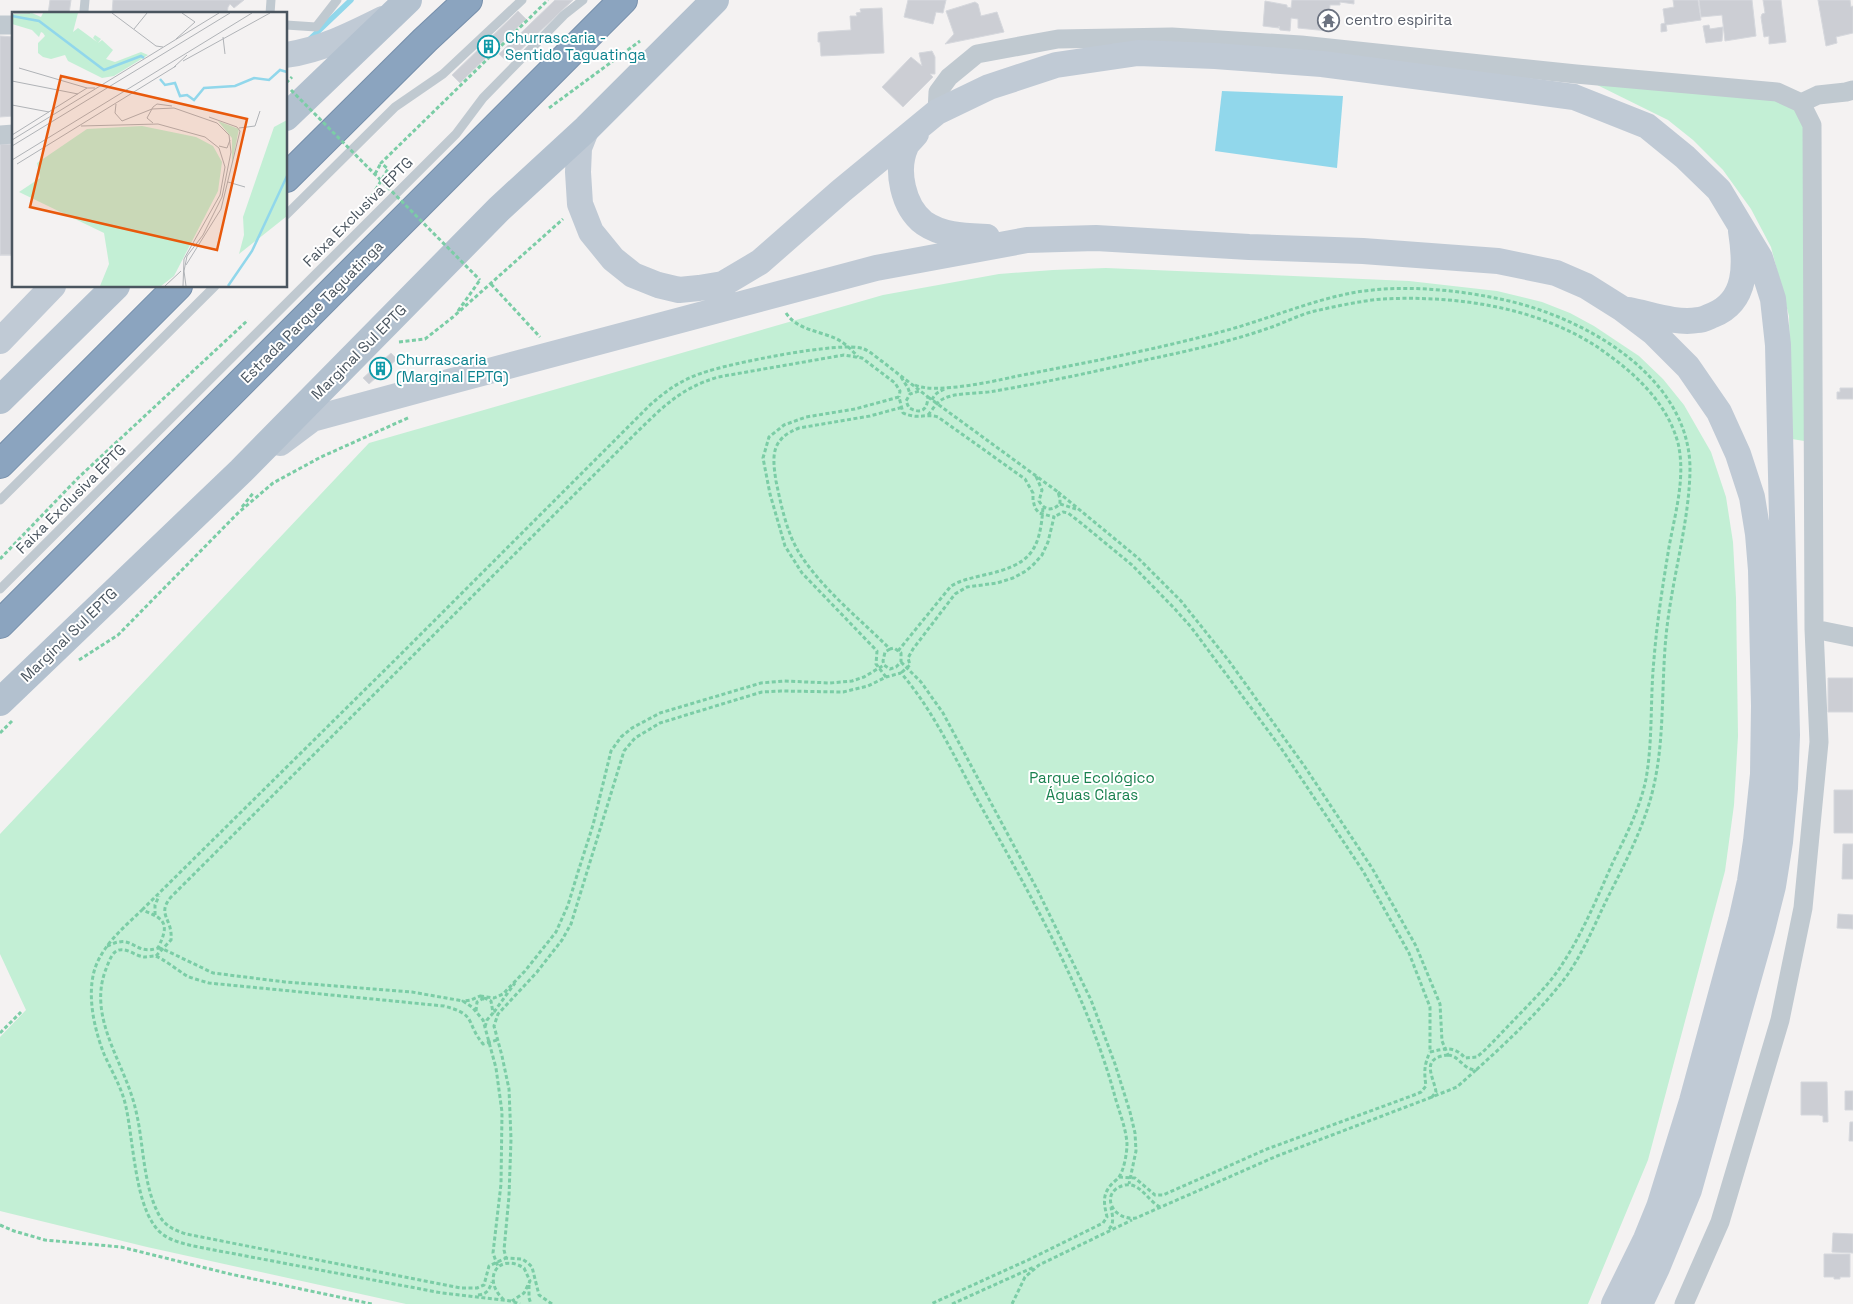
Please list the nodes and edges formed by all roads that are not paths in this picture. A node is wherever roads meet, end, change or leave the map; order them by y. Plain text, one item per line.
1 (85, 0) edge
2 (337, 0) edge
3 (458, 0) edge
4 (468, 0) edge
5 (522, 0) edge
6 (583, 0) edge
7 (624, 0) edge
8 (715, 0) edge
9 (401, 7) edge
10 (84, 11) dead end
11 (288, 25) edge
12 (425, 40) junction
13 (290, 66) edge
14 (1853, 90) edge
15 (1801, 103) junction
16 (938, 112) junction
17 (288, 115) edge
18 (587, 128) junction
19 (288, 176) edge
20 (288, 213) edge
21 (1740, 223) junction
22 (1027, 240) junction
23 (51, 288) edge
24 (114, 288) edge
25 (176, 288) edge
26 (213, 288) edge
27 (1621, 308) junction
28 (0, 341) edge
29 (0, 400) edge
30 (0, 464) edge
31 (241, 471) junction
32 (0, 500) edge
33 (0, 590) edge
34 (0, 624) edge
35 (1814, 629) junction
36 (1853, 637) edge
37 (7, 711) edge
38 (1614, 1304) edge
39 (1640, 1304) edge
40 (1684, 1304) edge

1 - 10 lane
2 - 11 lane
3 - 12 highway
4 - 12 highway
5 - 20 lane
6 - 33 lane, Faixa Exclusiva EPTG
7 - 34 highway, Estrada Parque Taguatinga
8 - 18 main road, Marginal Sul EPTG
9 - 13 street
9 - 17 main road
12 - 19 highway
14 - 15 street
15 - 16 street
15 - 35 street
16 - 18 street
16 - 21 street
16 - 22 street
18 - 31 main road, Marginal Sul EPTG
21 - 27 street
21 - 39 street
22 - 27 street
22 - 31 street
23 - 28 street
24 - 29 main road
25 - 30 highway
26 - 32 lane
27 - 38 street
31 - 37 main road, Marginal Sul EPTG
35 - 36 street
35 - 40 street

